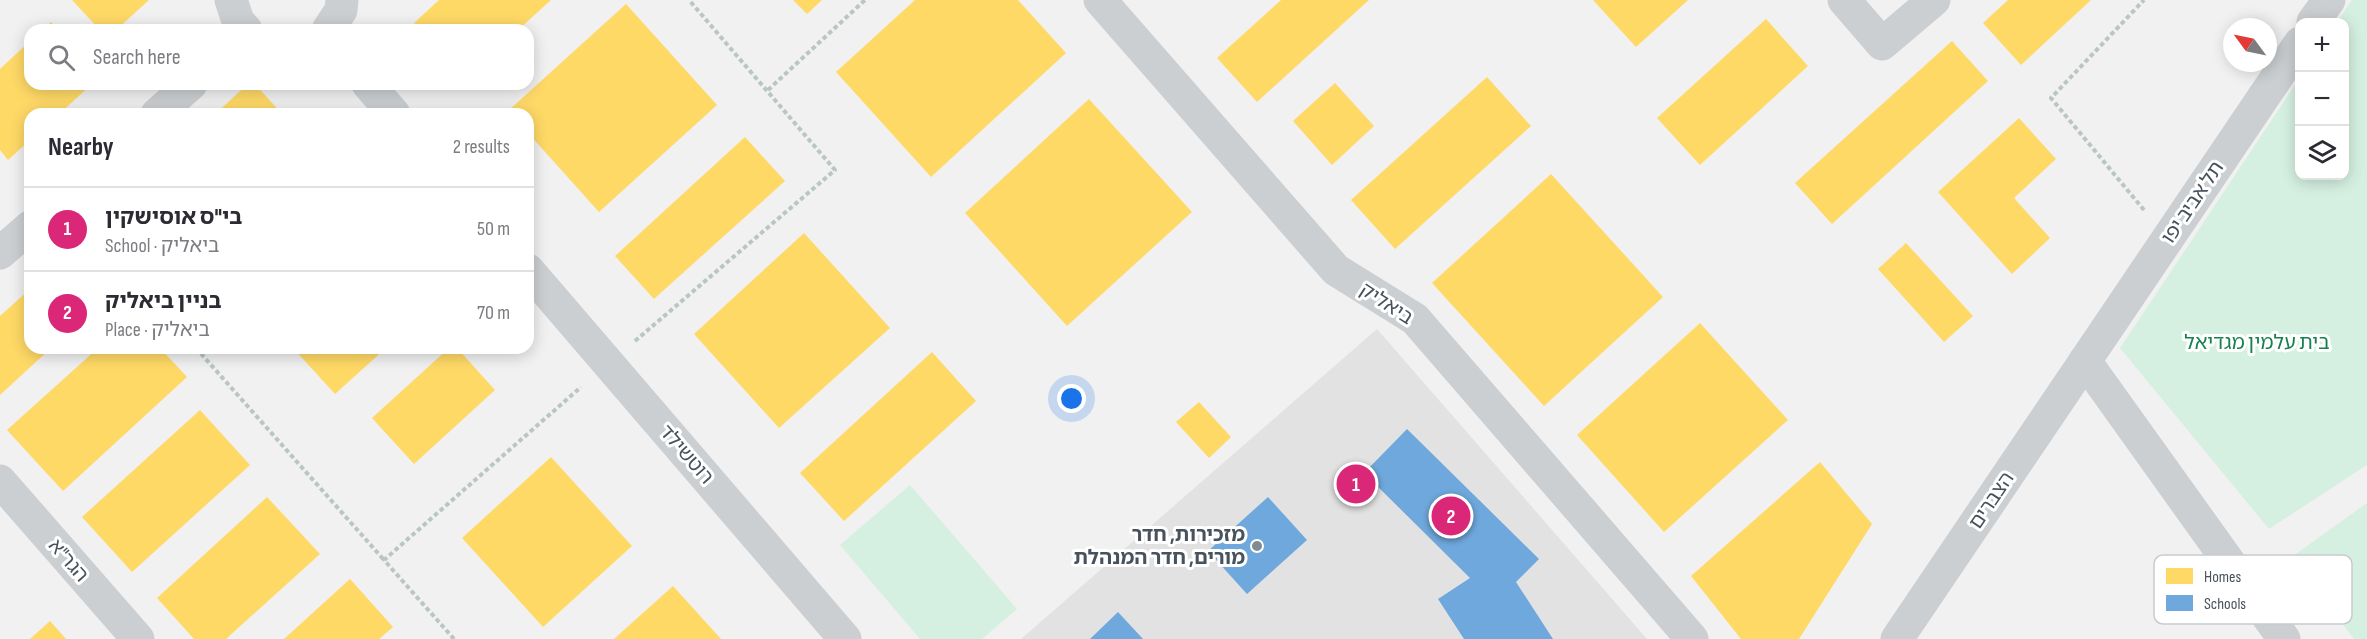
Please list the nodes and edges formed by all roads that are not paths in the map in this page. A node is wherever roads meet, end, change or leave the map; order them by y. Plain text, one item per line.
1 (231, 0) edge
2 (342, 0) edge
3 (1100, 0) edge
4 (1844, 0) edge
5 (1934, 0) edge
6 (2329, 0) edge
7 (2316, 18) edge
8 (241, 24) edge
9 (332, 24) edge
10 (2295, 50) edge
11 (184, 90) edge
12 (373, 90) edge
13 (164, 108) edge
14 (389, 108) edge
15 (24, 231) edge
16 (0, 253) edge
17 (534, 277) edge
18 (2085, 361) junction
19 (0, 481) edge
20 (2224, 555) edge
21 (2273, 624) edge
22 (138, 639) edge
23 (845, 639) edge
24 (1692, 639) edge
25 (1897, 639) edge
26 (2284, 639) edge

1 - 8 street
2 - 9 street
3 - 24 street, ביאליק
4 - 5 street
6 - 7 street
10 - 18 street, תל אביב יפו
11 - 13 street
12 - 14 street
15 - 16 street
17 - 23 street, רוטשילד
18 - 20 street
18 - 25 street, הצברים
19 - 22 street, הגר"א
21 - 26 street

